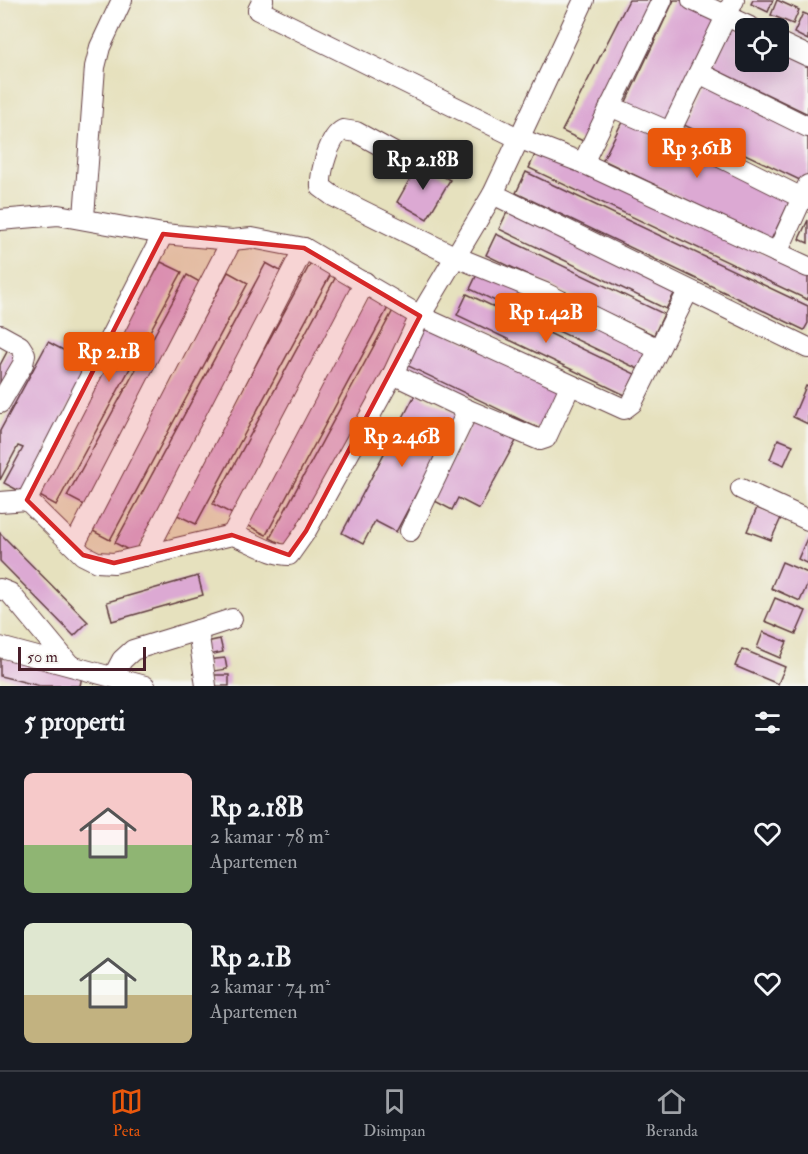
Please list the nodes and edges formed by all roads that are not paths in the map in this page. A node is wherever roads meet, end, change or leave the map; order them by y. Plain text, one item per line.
1 (122, 0) edge
2 (263, 0) edge
3 (584, 0) edge
4 (662, 0) edge
5 (692, 0) edge
6 (731, 8) edge
7 (789, 47) edge
8 (808, 56) edge
9 (699, 73) junction
10 (610, 106) junction
11 (808, 127) edge
12 (670, 132) junction
13 (518, 138) junction
14 (409, 160) dead end
15 (583, 163) junction
16 (805, 192) edge
17 (493, 194) junction
18 (84, 218) junction
19 (0, 220) edge
20 (163, 234) junction
21 (232, 240) junction
22 (304, 248) junction
23 (777, 253) junction
24 (456, 257) junction
25 (808, 267) edge
26 (365, 282) junction
27 (688, 291) junction
28 (420, 316) junction
29 (0, 335) edge
30 (807, 345) edge
31 (658, 349) junction
32 (393, 374) junction
33 (570, 386) junction
34 (0, 403) edge
35 (468, 410) junction
36 (741, 489) dead end
37 (27, 500) junction
38 (0, 502) edge
39 (808, 520) edge
40 (410, 531) dead end
41 (232, 536) junction
42 (75, 544) junction
43 (145, 556) junction
44 (0, 588) edge
45 (232, 619) dead end
46 (198, 630) junction
47 (0, 647) edge
48 (69, 664) junction
49 (113, 677) junction
50 (145, 686) edge
51 (206, 686) edge

1 - 18 street
2 - 13 street
3 - 13 street
4 - 10 street
5 - 6 street
6 - 9 street
7 - 8 street
9 - 11 street
9 - 12 street
10 - 12 street
10 - 15 street
12 - 16 street
13 - 15 street
13 - 17 street
14 - 24 street
15 - 23 street
16 - 23 street
17 - 24 street
17 - 27 street
18 - 19 street
18 - 20 street
20 - 21 street
20 - 37 street
21 - 22 street
21 - 42 street
22 - 26 street
22 - 43 street
23 - 25 street
24 - 28 street
24 - 31 street
26 - 28 street
26 - 41 street
27 - 30 street
27 - 31 street
28 - 32 street
28 - 33 street
29 - 34 street
31 - 33 street
32 - 35 street
32 - 41 street
33 - 35 street
35 - 40 street
36 - 39 street
37 - 38 street
37 - 42 street
41 - 43 street
42 - 43 street
44 - 48 street
45 - 46 street
46 - 49 street
46 - 51 street
47 - 48 street
48 - 49 street
49 - 50 street

